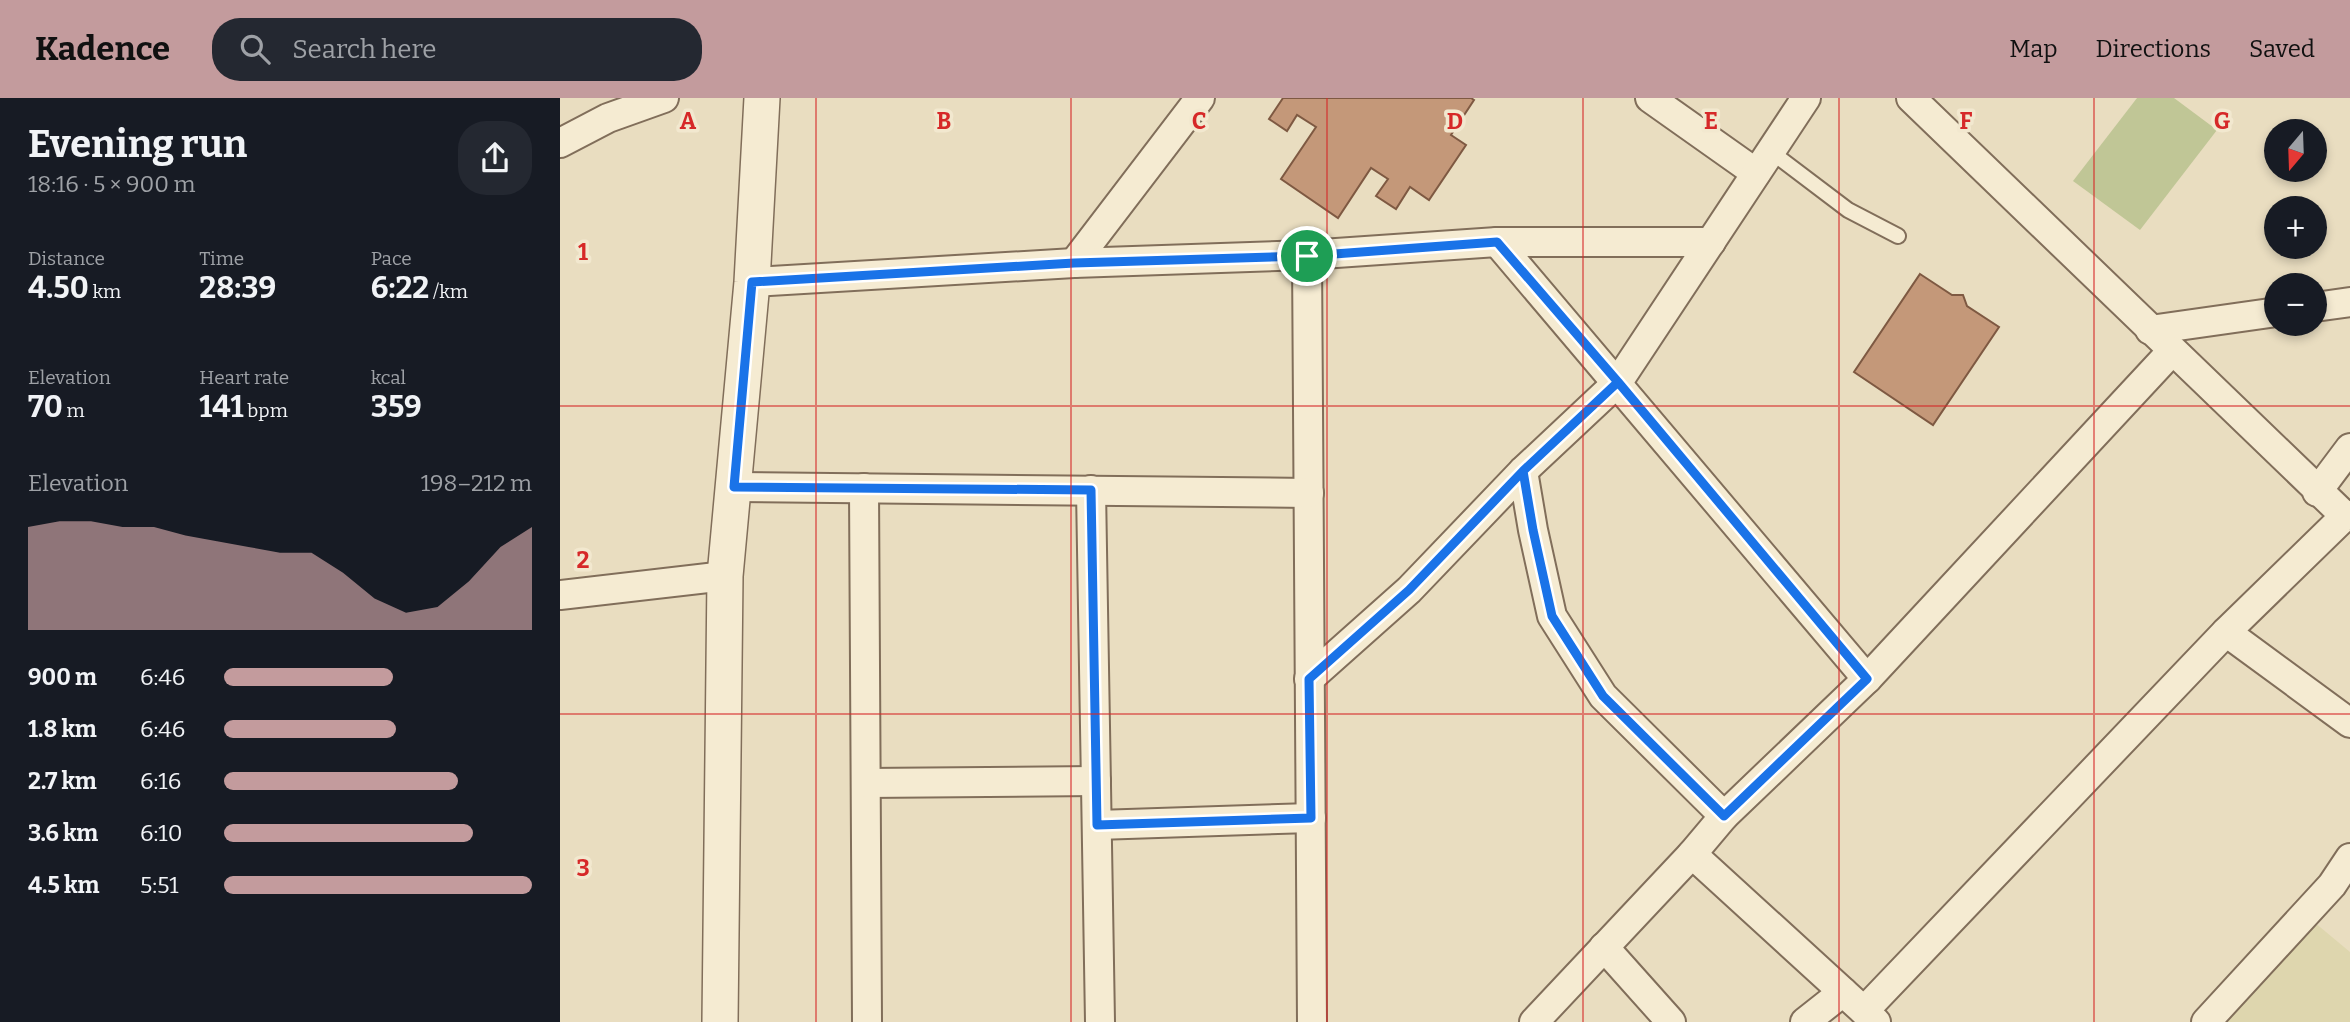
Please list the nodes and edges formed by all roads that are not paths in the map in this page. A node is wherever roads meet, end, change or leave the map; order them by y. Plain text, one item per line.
1 (663, 98) edge
2 (762, 98) edge
3 (1200, 98) edge
4 (1650, 98) edge
5 (1806, 98) edge
6 (1911, 98) edge
7 (560, 144) edge
8 (1763, 162) junction
9 (1898, 236) dead end
10 (1497, 242) junction
11 (1711, 242) junction
12 (1307, 256) junction
13 (1074, 263) junction
14 (752, 282) junction
15 (2350, 302) edge
16 (2327, 305) edge
17 (2264, 314) edge
18 (2150, 330) junction
19 (2172, 351) junction
20 (1618, 382) junction
21 (2350, 447) edge
22 (1523, 471) junction
23 (734, 487) junction
24 (864, 488) junction
25 (1091, 490) junction
26 (1309, 492) junction
27 (2317, 492) junction
28 (2347, 516) edge
29 (725, 576) junction
30 (560, 595) edge
31 (2226, 632) junction
32 (1309, 679) junction
33 (1867, 679) junction
34 (2350, 723) edge
35 (1096, 781) junction
36 (866, 783) junction
37 (1724, 816) junction
38 (1311, 818) junction
39 (1097, 825) junction
40 (1692, 855) junction
41 (2350, 858) edge
42 (2341, 892) edge
43 (1604, 947) junction
44 (1843, 992) junction
45 (1870, 1017) edge
46 (720, 1022) edge
47 (867, 1022) edge
48 (1100, 1022) edge
49 (1312, 1022) edge
50 (1534, 1022) edge
51 (1671, 1022) edge
52 (1805, 1022) edge
53 (2206, 1022) edge

1 - 7 street
2 - 14 street
3 - 13 street
4 - 8 street
5 - 8 street
6 - 18 street
8 - 9 lane
8 - 11 street
10 - 11 street
10 - 12 street
10 - 20 street
11 - 20 street
12 - 13 street
12 - 26 street
13 - 14 street
14 - 23 street
15 - 16 street
17 - 18 street
18 - 19 street
19 - 27 street
19 - 33 street
20 - 22 street
20 - 33 street
21 - 27 street
22 - 32 street
22 - 37 street
23 - 24 street
23 - 29 street
24 - 25 street
24 - 36 street
25 - 26 street
25 - 35 street
26 - 32 street
27 - 28 street
28 - 31 street
29 - 30 street
29 - 46 street
31 - 34 street
31 - 45 street
32 - 38 street
33 - 37 street
35 - 36 street
35 - 39 street
36 - 47 street
37 - 40 street
38 - 39 street
38 - 49 street
39 - 48 street
40 - 43 street
40 - 44 street
41 - 42 street
42 - 53 street
43 - 50 street
43 - 51 street
44 - 45 street
44 - 52 street

